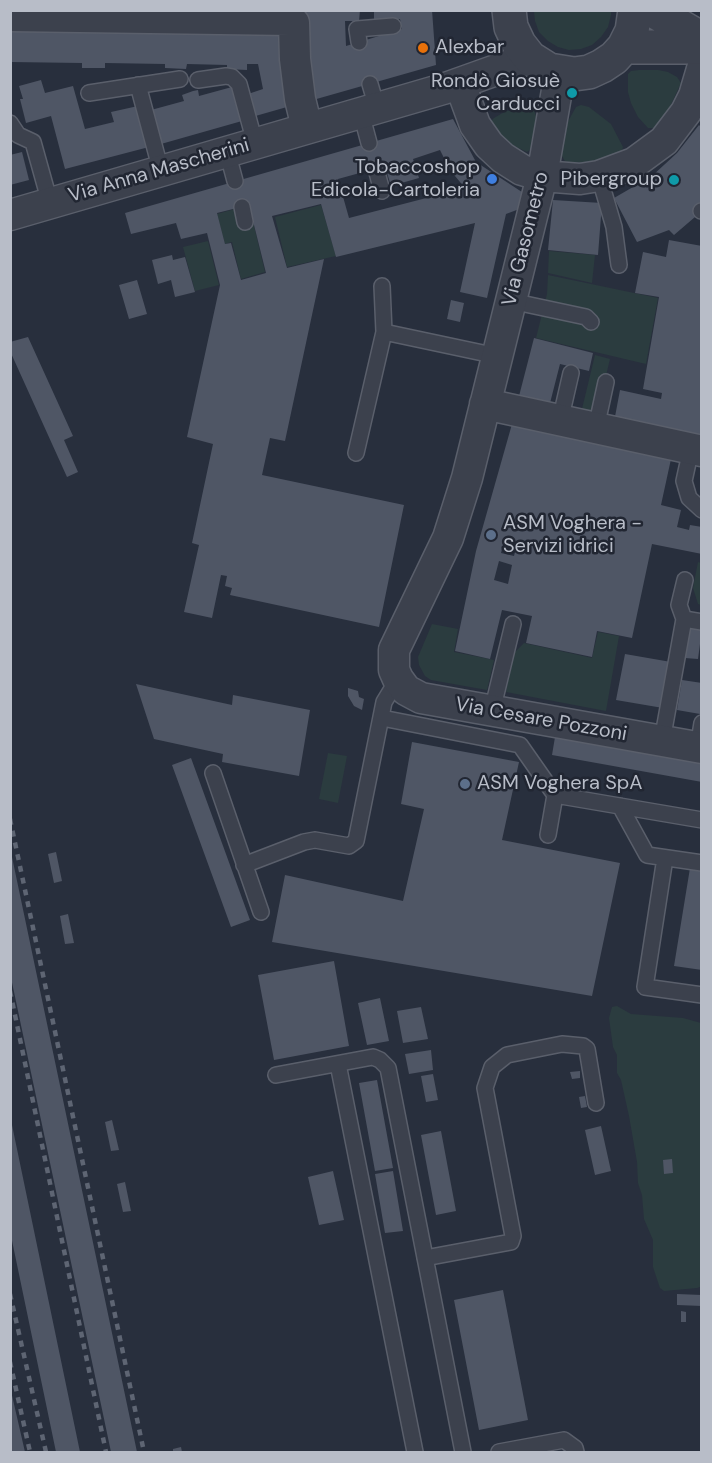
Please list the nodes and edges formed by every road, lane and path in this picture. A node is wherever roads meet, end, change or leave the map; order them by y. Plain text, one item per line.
1 (509, 10) edge
2 (634, 10) edge
3 (652, 10) edge
4 (10, 16) edge
5 (393, 26) dead end
6 (702, 39) edge
7 (359, 42) dead end
8 (624, 47) junction
9 (702, 47) edge
10 (530, 58) junction
11 (702, 69) edge
12 (560, 73) junction
13 (180, 79) dead end
14 (198, 80) dead end
15 (459, 84) junction
16 (138, 85) junction
17 (90, 93) dead end
18 (369, 101) junction
19 (10, 123) edge
20 (308, 128) junction
21 (369, 143) dead end
22 (241, 147) junction
23 (376, 169) dead end
24 (160, 171) junction
25 (542, 176) junction
26 (599, 176) junction
27 (235, 182) dead end
28 (382, 191) dead end
29 (50, 203) junction
30 (10, 215) edge
31 (619, 265) dead end
32 (382, 286) dead end
33 (511, 301) junction
34 (591, 322) dead end
35 (384, 332) junction
36 (497, 356) junction
37 (571, 373) dead end
38 (606, 382) dead end
39 (486, 404) junction
40 (560, 421) junction
41 (596, 428) junction
42 (696, 450) edge
43 (356, 453) dead end
44 (702, 510) edge
45 (685, 579) dead end
46 (684, 619) junction
47 (702, 622) edge
48 (513, 624) dead end
49 (396, 674) junction
50 (492, 711) junction
51 (382, 718) junction
52 (700, 740) edge
53 (662, 741) junction
54 (213, 773) dead end
55 (555, 795) junction
56 (620, 806) junction
57 (702, 820) edge
58 (548, 835) dead end
59 (665, 858) junction
60 (702, 863) edge
61 (244, 865) junction
62 (261, 912) dead end
63 (702, 995) edge
64 (338, 1064) junction
65 (276, 1074) dead end
66 (596, 1103) dead end
67 (425, 1258) junction
68 (415, 1452) edge
69 (463, 1452) edge
70 (499, 1452) edge
71 (576, 1452) edge

1 - 10 street
2 - 8 street
3 - 6 street
4 - 20 street
5 - 7 lane
8 - 9 street
8 - 12 street
10 - 12 street
10 - 15 street, Via Anna Mascherini
11 - 26 street
12 - 25 street, Via Gasometro
13 - 16 lane
14 - 22 lane
15 - 18 street, Via Anna Mascherini
15 - 25 street
16 - 17 lane
16 - 24 lane
18 - 20 street, Via Anna Mascherini
18 - 21 lane
19 - 29 lane
20 - 22 street, Via Anna Mascherini
22 - 24 street, Via Anna Mascherini
22 - 27 lane
23 - 28 lane
24 - 29 street, Via Anna Mascherini
25 - 26 street
25 - 33 street, Via Gasometro
26 - 31 lane
29 - 30 street, Via Anna Mascherini
32 - 35 lane
33 - 34 lane
33 - 36 street, Via Gasometro
35 - 36 lane
35 - 43 lane
36 - 39 street, Via Gasometro
37 - 40 lane
38 - 41 lane
39 - 40 street
39 - 49 street, Via Gasometro
40 - 41 street
41 - 42 street
42 - 44 lane
45 - 46 lane
46 - 47 lane
46 - 53 lane
48 - 50 lane
49 - 50 street, Via Cesare Pozzoni
49 - 51 lane
50 - 53 street, Via Cesare Pozzoni
51 - 55 lane
51 - 61 lane
52 - 53 street, Via Cesare Pozzoni
54 - 61 lane
55 - 56 lane
55 - 58 lane
56 - 57 lane
56 - 59 lane
59 - 60 lane
59 - 63 lane
61 - 62 lane
64 - 65 lane
64 - 67 lane
64 - 68 lane
66 - 67 lane
67 - 69 lane
70 - 71 lane

